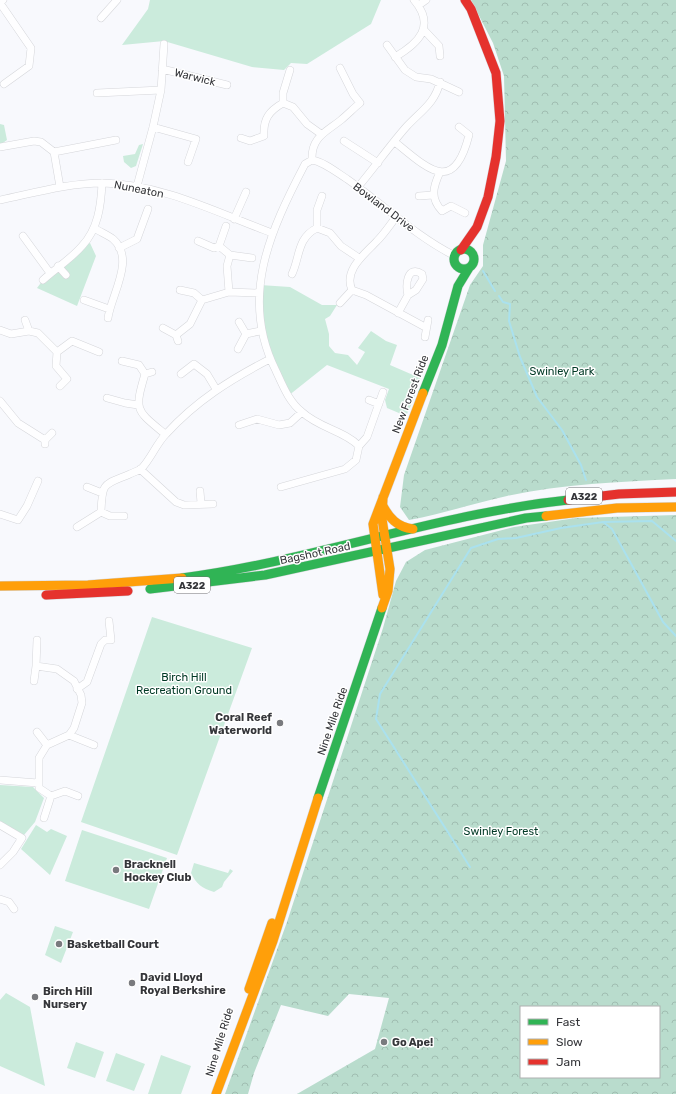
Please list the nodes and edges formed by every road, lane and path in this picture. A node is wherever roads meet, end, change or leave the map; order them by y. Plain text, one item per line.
1 (3, 0) edge
2 (117, 0) edge
3 (426, 0) edge
4 (466, 0) edge
5 (0, 3) edge
6 (417, 3) edge
7 (101, 18) dead end
8 (424, 30) junction
9 (164, 44) dead end
10 (387, 45) dead end
11 (440, 56) dead end
12 (396, 57) junction
13 (340, 68) dead end
14 (162, 69) junction
15 (290, 70) dead end
16 (440, 82) junction
17 (4, 84) dead end
18 (227, 85) dead end
19 (161, 90) junction
20 (460, 92) dead end
21 (98, 93) dead end
22 (283, 103) junction
23 (153, 127) junction
24 (459, 127) dead end
25 (321, 134) junction
26 (241, 138) dead end
27 (116, 140) dead end
28 (344, 141) dead end
29 (395, 142) junction
30 (0, 147) edge
31 (54, 152) junction
32 (312, 160) junction
33 (188, 162) dead end
34 (378, 163) junction
35 (440, 172) junction
36 (102, 183) junction
37 (137, 186) junction
38 (60, 187) junction
39 (358, 187) junction
40 (246, 192) dead end
41 (433, 195) junction
42 (322, 196) dead end
43 (419, 196) dead end
44 (0, 200) edge
45 (148, 210) dead end
46 (465, 213) dead end
47 (396, 217) junction
48 (234, 219) junction
49 (226, 226) dead end
50 (477, 227) junction
51 (94, 228) junction
52 (317, 228) junction
53 (272, 233) junction
54 (27, 239) dead end
55 (198, 241) dead end
56 (219, 246) junction
57 (120, 248) junction
58 (472, 252) junction
59 (230, 255) junction
60 (457, 257) junction
61 (252, 258) dead end
62 (359, 258) junction
63 (58, 266) junction
64 (469, 268) junction
65 (50, 273) junction
66 (292, 274) dead end
67 (66, 275) dead end
68 (43, 280) dead end
69 (180, 290) dead end
70 (352, 290) junction
71 (229, 292) junction
72 (259, 293) junction
73 (408, 295) dead end
74 (454, 299) junction
75 (84, 300) dead end
76 (202, 300) junction
77 (340, 304) dead end
78 (109, 309) junction
79 (398, 313) junction
80 (108, 318) dead end
81 (25, 320) dead end
82 (239, 322) dead end
83 (163, 328) dead end
84 (0, 330) edge
85 (29, 331) junction
86 (260, 331) junction
87 (246, 334) junction
88 (425, 337) dead end
89 (238, 348) dead end
90 (57, 352) junction
91 (99, 352) dead end
92 (270, 359) junction
93 (122, 361) dead end
94 (181, 374) dead end
95 (60, 386) dead end
96 (216, 389) junction
97 (383, 392) dead end
98 (107, 398) dead end
99 (369, 400) dead end
100 (0, 401) edge
101 (379, 404) junction
102 (138, 405) junction
103 (302, 412) junction
104 (239, 425) dead end
105 (52, 433) dead end
106 (165, 434) junction
107 (359, 446) junction
108 (140, 469) junction
109 (38, 481) dead end
110 (87, 487) dead end
111 (281, 487) dead end
112 (200, 491) dead end
113 (676, 492) edge
114 (102, 494) junction
115 (383, 501) junction
116 (201, 503) junction
117 (213, 504) dead end
118 (676, 507) edge
119 (101, 512) junction
120 (0, 514) edge
121 (124, 516) dead end
122 (77, 527) dead end
123 (414, 529) junction
124 (375, 544) junction
125 (386, 544) junction
126 (0, 586) edge
127 (49, 590) junction
128 (0, 595) edge
129 (383, 602) junction
130 (109, 621) dead end
131 (37, 640) dead end
132 (36, 666) junction
133 (34, 681) dead end
134 (77, 689) junction
135 (37, 732) dead end
136 (69, 735) junction
137 (47, 745) junction
138 (94, 745) dead end
139 (0, 780) edge
140 (38, 783) junction
141 (50, 796) junction
142 (78, 796) dead end
143 (44, 818) dead end
144 (0, 825) edge
145 (0, 865) edge
146 (0, 899) edge
147 (14, 909) dead end
148 (217, 1090) edge

1 - 5 street
2 - 7 street
3 - 6 street
4 - 50 main road
5 - 17 street
6 - 8 street
8 - 11 street
8 - 12 street
9 - 14 street, Warwick
10 - 12 street
12 - 16 street
13 - 25 street
14 - 18 street, Warwick
14 - 19 street, Warwick
15 - 22 street
16 - 20 street
16 - 29 street
19 - 21 street
19 - 23 street, Warwick
22 - 25 street
22 - 26 street
23 - 33 street
23 - 37 street, Warwick
24 - 35 street
25 - 32 street
27 - 31 street
28 - 34 street
29 - 34 street
29 - 35 street
30 - 31 street
31 - 38 street
32 - 39 street, Bowland Drive
32 - 53 street
34 - 39 street
35 - 41 street
36 - 37 street, Nuneaton
36 - 38 street, Nuneaton
36 - 51 street
37 - 48 street, Nuneaton
38 - 44 street, Nuneaton
39 - 47 street, Bowland Drive
40 - 48 street
41 - 43 street
41 - 46 street
42 - 52 street
45 - 57 street
47 - 60 street, Bowland Drive
47 - 62 street
48 - 53 street, Nuneaton
49 - 56 street
50 - 58 main road
50 - 60 main road
51 - 57 street
51 - 63 street
52 - 62 street
52 - 66 street
53 - 72 street
54 - 65 street
55 - 56 street
56 - 59 street
57 - 78 street
58 - 60 main road
58 - 64 main road
59 - 61 street
59 - 71 street
60 - 64 main road
60 - 74 main road, New Forest Ride
62 - 70 street
63 - 65 street
63 - 67 street
64 - 74 main road, New Forest Ride
65 - 68 street
69 - 76 street
70 - 77 street
70 - 79 street
71 - 72 street
71 - 76 street
72 - 86 street
73 - 79 street
74 - 115 main road, New Forest Ride
75 - 78 street
76 - 83 street
78 - 80 street
79 - 88 street
81 - 85 street
82 - 87 street
84 - 85 street
85 - 90 street
86 - 87 street
86 - 92 street
87 - 89 street
90 - 91 street
90 - 95 street
92 - 96 street
92 - 103 street
93 - 102 street
94 - 96 street
96 - 106 street
97 - 101 street
98 - 102 street
99 - 101 street
100 - 105 street
101 - 107 street
102 - 106 street
103 - 104 street
103 - 107 street
106 - 108 street
107 - 111 street
108 - 114 street
108 - 116 street
109 - 120 street
110 - 114 street
112 - 116 street
113 - 123 main road, Bagshot Road / A322
114 - 119 street
115 - 123 main road
115 - 124 main road, New Forest Ride
115 - 125 main road, New Forest Ride
116 - 117 street
118 - 125 main road, Bagshot Road / A322
119 - 121 street
119 - 122 street
123 - 125 main road, Bagshot Road / A322
124 - 125 main road, Bagshot Road / A322
124 - 125 main road, Bagshot Road / A322
124 - 127 main road, Bagshot Road / A322
124 - 127 main road, Bagshot Road / A322
124 - 129 main road, Nine Mile Ride
125 - 129 main road, Nine Mile Ride
126 - 127 main road, A322
127 - 128 main road, A322
129 - 148 main road, Nine Mile Ride
130 - 134 street
131 - 132 street
132 - 133 street
132 - 134 street
134 - 136 street
135 - 137 street
136 - 137 street
136 - 138 street
137 - 140 street
139 - 140 street
140 - 141 street
141 - 142 street
141 - 143 street
144 - 145 street
146 - 147 street

